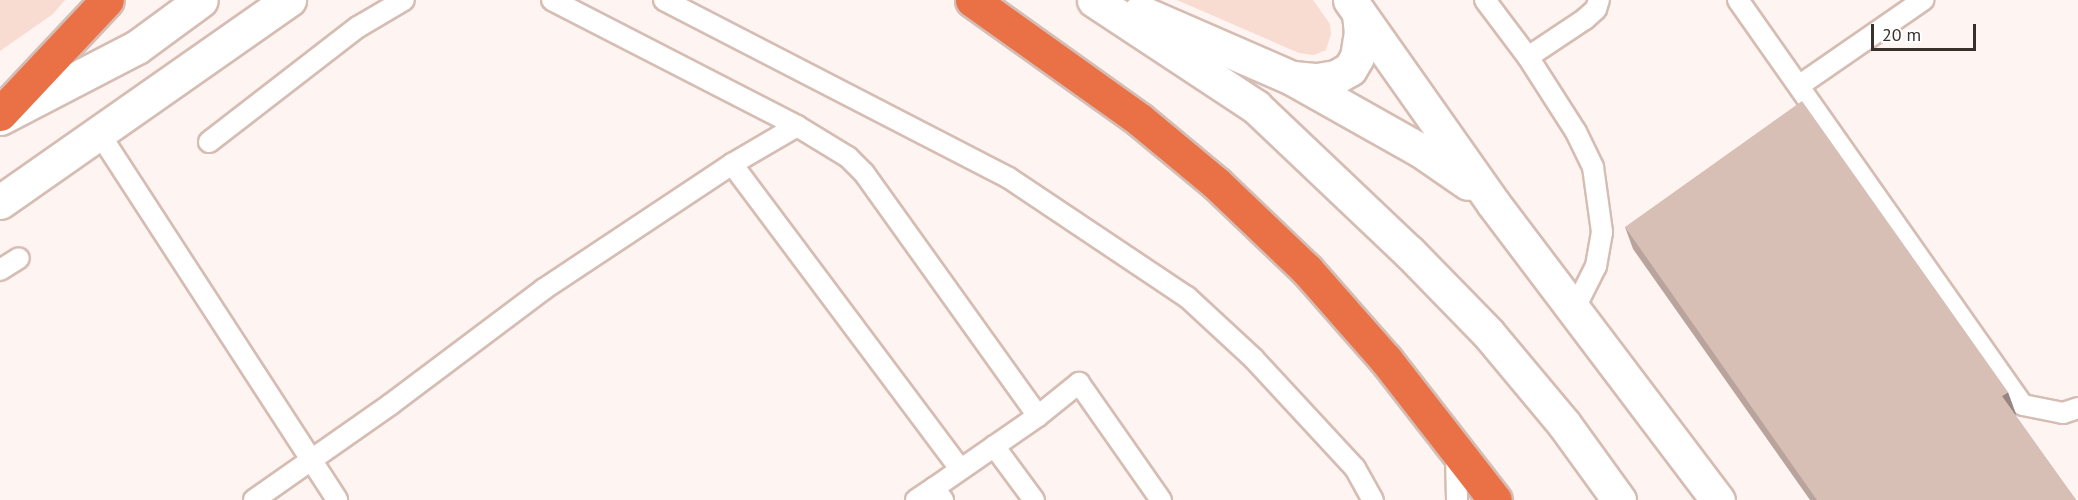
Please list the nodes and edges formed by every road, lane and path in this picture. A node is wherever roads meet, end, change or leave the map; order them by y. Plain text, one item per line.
1 (107, 0) edge
2 (201, 0) edge
3 (289, 0) edge
4 (404, 0) edge
5 (552, 0) edge
6 (664, 0) edge
7 (972, 0) edge
8 (1094, 0) edge
9 (1113, 0) edge
10 (1485, 0) edge
11 (1599, 0) edge
12 (1738, 0) edge
13 (1923, 0) edge
14 (1355, 6) edge
15 (1528, 57) junction
16 (1292, 78) junction
17 (1800, 85) junction
18 (0, 116) edge
19 (797, 126) junction
20 (99, 133) junction
21 (209, 142) dead end
22 (732, 164) junction
23 (0, 202) edge
24 (1493, 203) junction
25 (19, 258) dead end
26 (0, 270) edge
27 (1574, 310) junction
28 (2078, 408) edge
29 (1038, 416) junction
30 (994, 446) junction
31 (1455, 447) junction
32 (310, 461) junction
33 (960, 469) junction
34 (939, 494) edge
35 (254, 500) edge
36 (336, 500) edge
37 (916, 500) edge
38 (1034, 500) edge
39 (1161, 500) edge
40 (1373, 500) edge
41 (1457, 500) edge
42 (1495, 500) edge
43 (1619, 500) edge
44 (1718, 500) edge

1 - 18 highway
2 - 18 street
3 - 20 street
4 - 21 lane
5 - 19 lane
6 - 40 lane
7 - 31 highway
8 - 43 street
9 - 16 street
10 - 15 lane
11 - 15 lane
12 - 17 lane
13 - 17 lane
14 - 16 street
14 - 24 street
15 - 27 lane
16 - 24 street
17 - 28 lane
19 - 22 lane
19 - 29 lane
20 - 23 street
20 - 32 lane
22 - 32 lane
22 - 33 lane
24 - 27 street
25 - 26 lane
27 - 44 street
29 - 30 lane
29 - 39 lane
30 - 33 lane
30 - 38 lane
31 - 41 lane
31 - 42 highway
32 - 35 lane
32 - 36 lane
33 - 34 lane
34 - 37 lane

